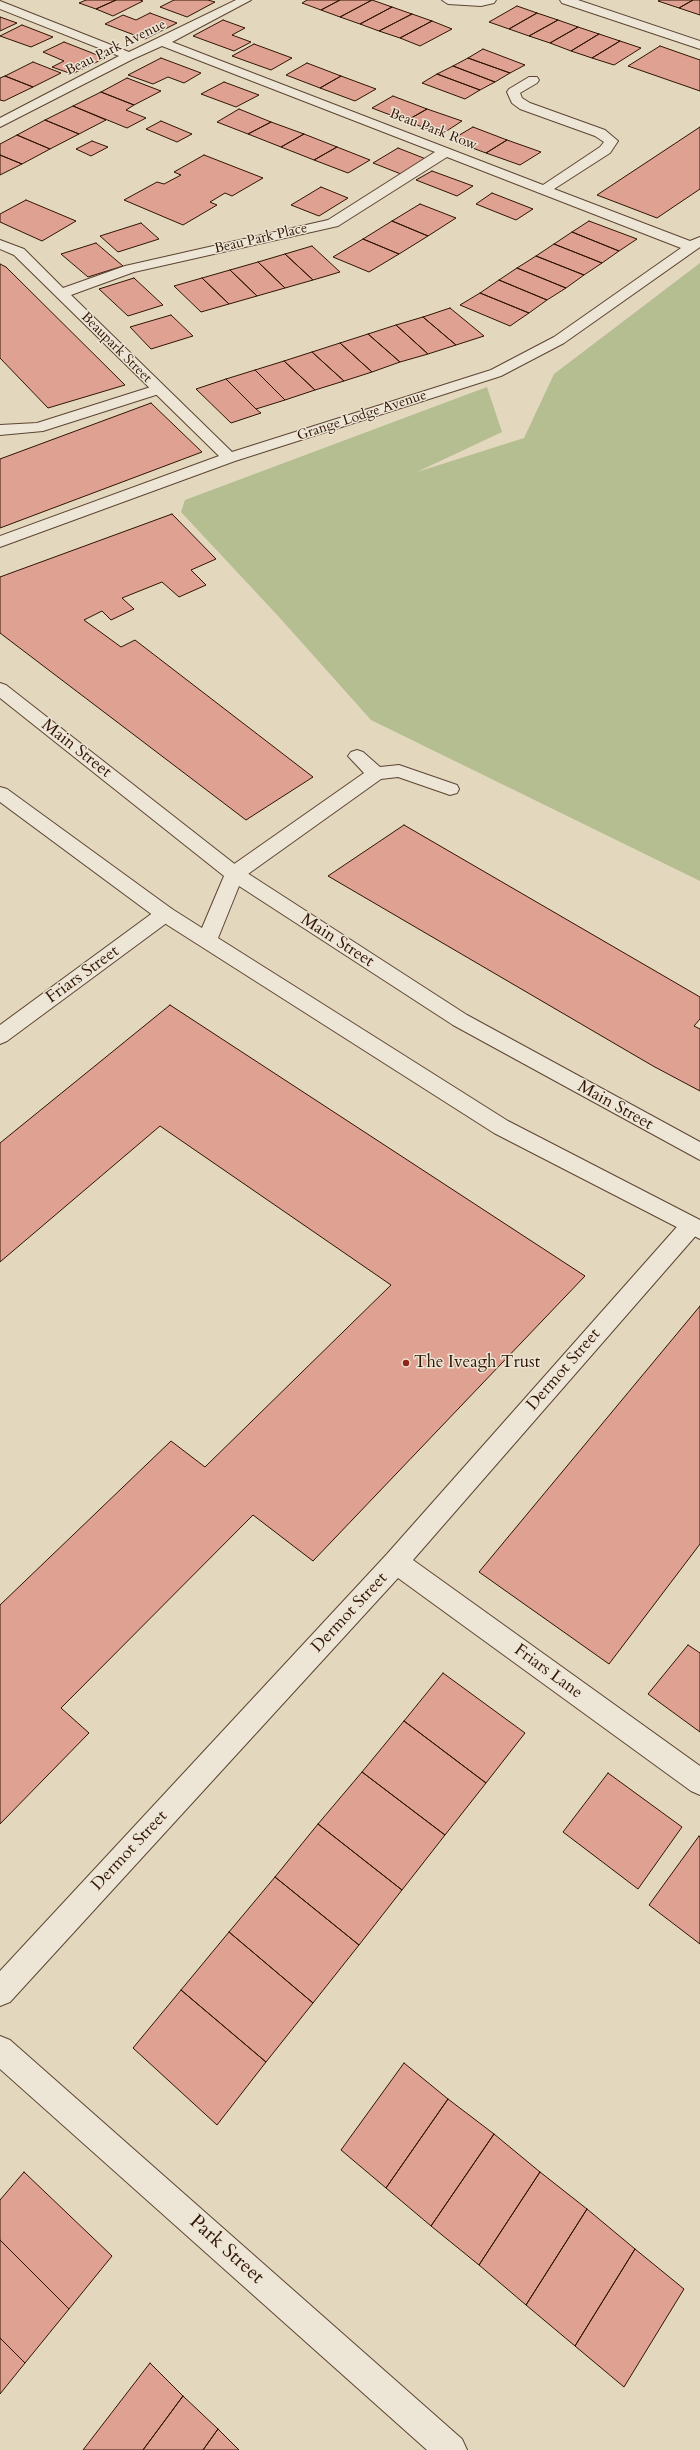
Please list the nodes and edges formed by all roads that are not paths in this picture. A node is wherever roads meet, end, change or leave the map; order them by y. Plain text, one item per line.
1 (245, 0) edge
2 (448, 0) edge
3 (490, 0) edge
4 (566, 0) edge
5 (0, 5) edge
6 (162, 42) junction
7 (700, 44) edge
8 (129, 56) junction
9 (532, 80) dead end
10 (0, 123) edge
11 (445, 152) junction
12 (544, 190) junction
13 (0, 244) edge
14 (696, 244) edge
15 (62, 293) junction
16 (157, 390) junction
17 (0, 430) edge
18 (229, 458) junction
19 (0, 542) edge
20 (0, 690) edge
21 (357, 756) dead end
22 (376, 774) junction
23 (450, 789) dead end
24 (0, 793) edge
25 (234, 874) junction
26 (165, 914) junction
27 (207, 940) junction
28 (0, 1036) edge
29 (700, 1152) edge
30 (695, 1228) edge
31 (396, 1562) junction
32 (700, 1782) edge
33 (0, 1992) edge
34 (0, 2050) edge
35 (451, 2450) edge

1 - 6 street, Beau Park Avenue
2 - 3 street
4 - 7 street
5 - 8 street
6 - 8 street, Beau Park Avenue
6 - 11 street, Beau Park Row
8 - 10 street, Beau Park Avenue
9 - 12 street
11 - 12 street, Beau Park Row
11 - 15 street, Beau Park Place
12 - 14 street, Beau Park Row
13 - 15 street, Beaupark Street
14 - 18 street, Grange Lodge Avenue
15 - 16 street, Beaupark Street
16 - 17 street
16 - 18 street, Beaupark Street
18 - 19 street, Grange Lodge Avenue
20 - 25 street, Main Street
21 - 22 street
22 - 23 street
22 - 25 street
24 - 26 street
25 - 27 street
25 - 29 street, Main Street
26 - 27 street
26 - 28 street, Friars Street
27 - 30 street
30 - 31 street, Dermot Street
31 - 32 street, Friars Lane
31 - 33 street, Dermot Street
34 - 35 street, Park Street

